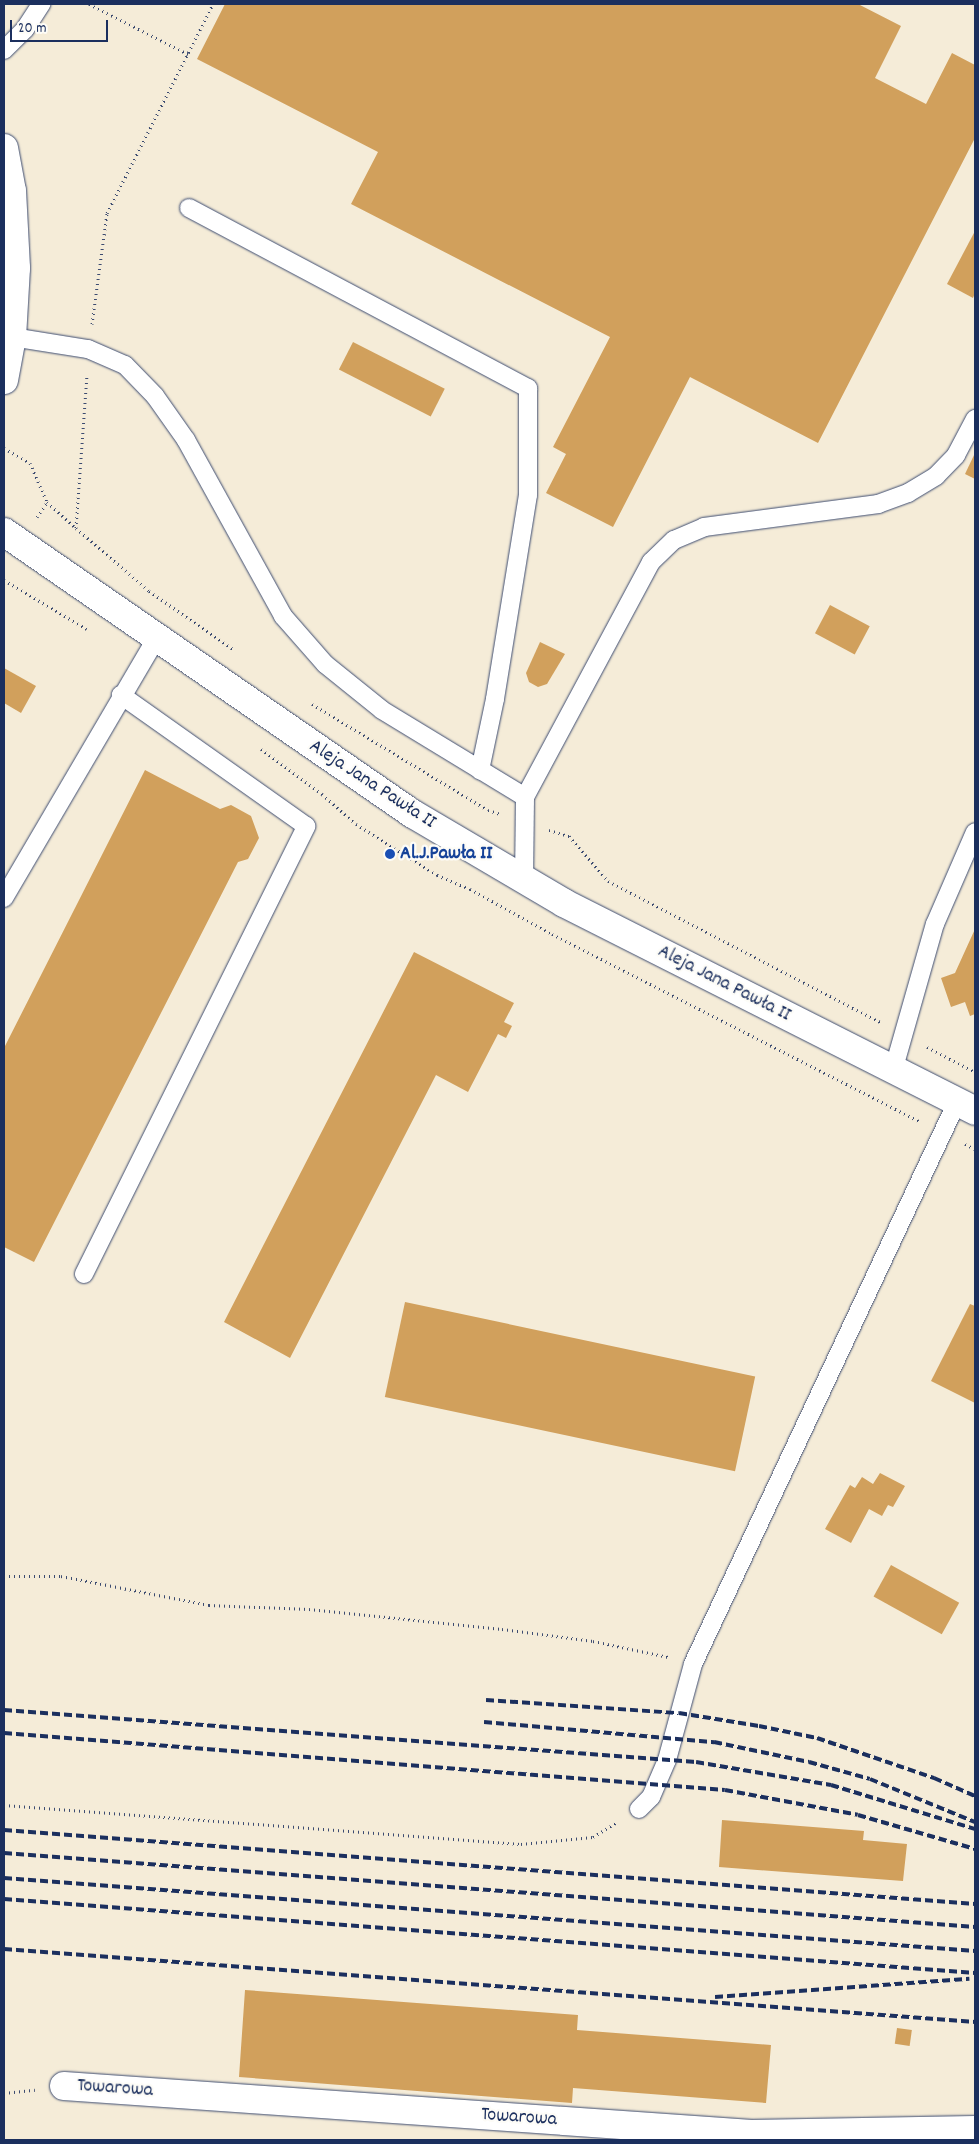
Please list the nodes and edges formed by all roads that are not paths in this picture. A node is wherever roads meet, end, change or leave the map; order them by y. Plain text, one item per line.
1 (41, 4) edge
2 (4, 50) edge
3 (4, 148) edge
4 (189, 208) dead end
5 (12, 337) junction
6 (4, 380) edge
7 (975, 419) edge
8 (4, 532) edge
9 (157, 637) junction
10 (121, 695) junction
11 (480, 770) junction
12 (525, 797) junction
13 (975, 832) edge
14 (524, 880) junction
15 (4, 898) edge
16 (893, 1071) junction
17 (966, 1107) edge
18 (84, 1274) dead end
19 (639, 1809) road end
20 (64, 2086) dead end
21 (975, 2130) edge

1 - 2 lane
3 - 5 street
4 - 11 lane
5 - 6 street
5 - 11 lane
7 - 12 lane
8 - 9 street, Aleja Jana Pawła II
9 - 10 lane
9 - 14 street, Aleja Jana Pawła II
10 - 15 lane
10 - 18 lane
11 - 12 lane
12 - 14 lane
13 - 16 lane
14 - 16 street, Aleja Jana Pawła II
16 - 17 street, Aleja Jana Pawła II
17 - 19 lane
20 - 21 street, Towarowa

